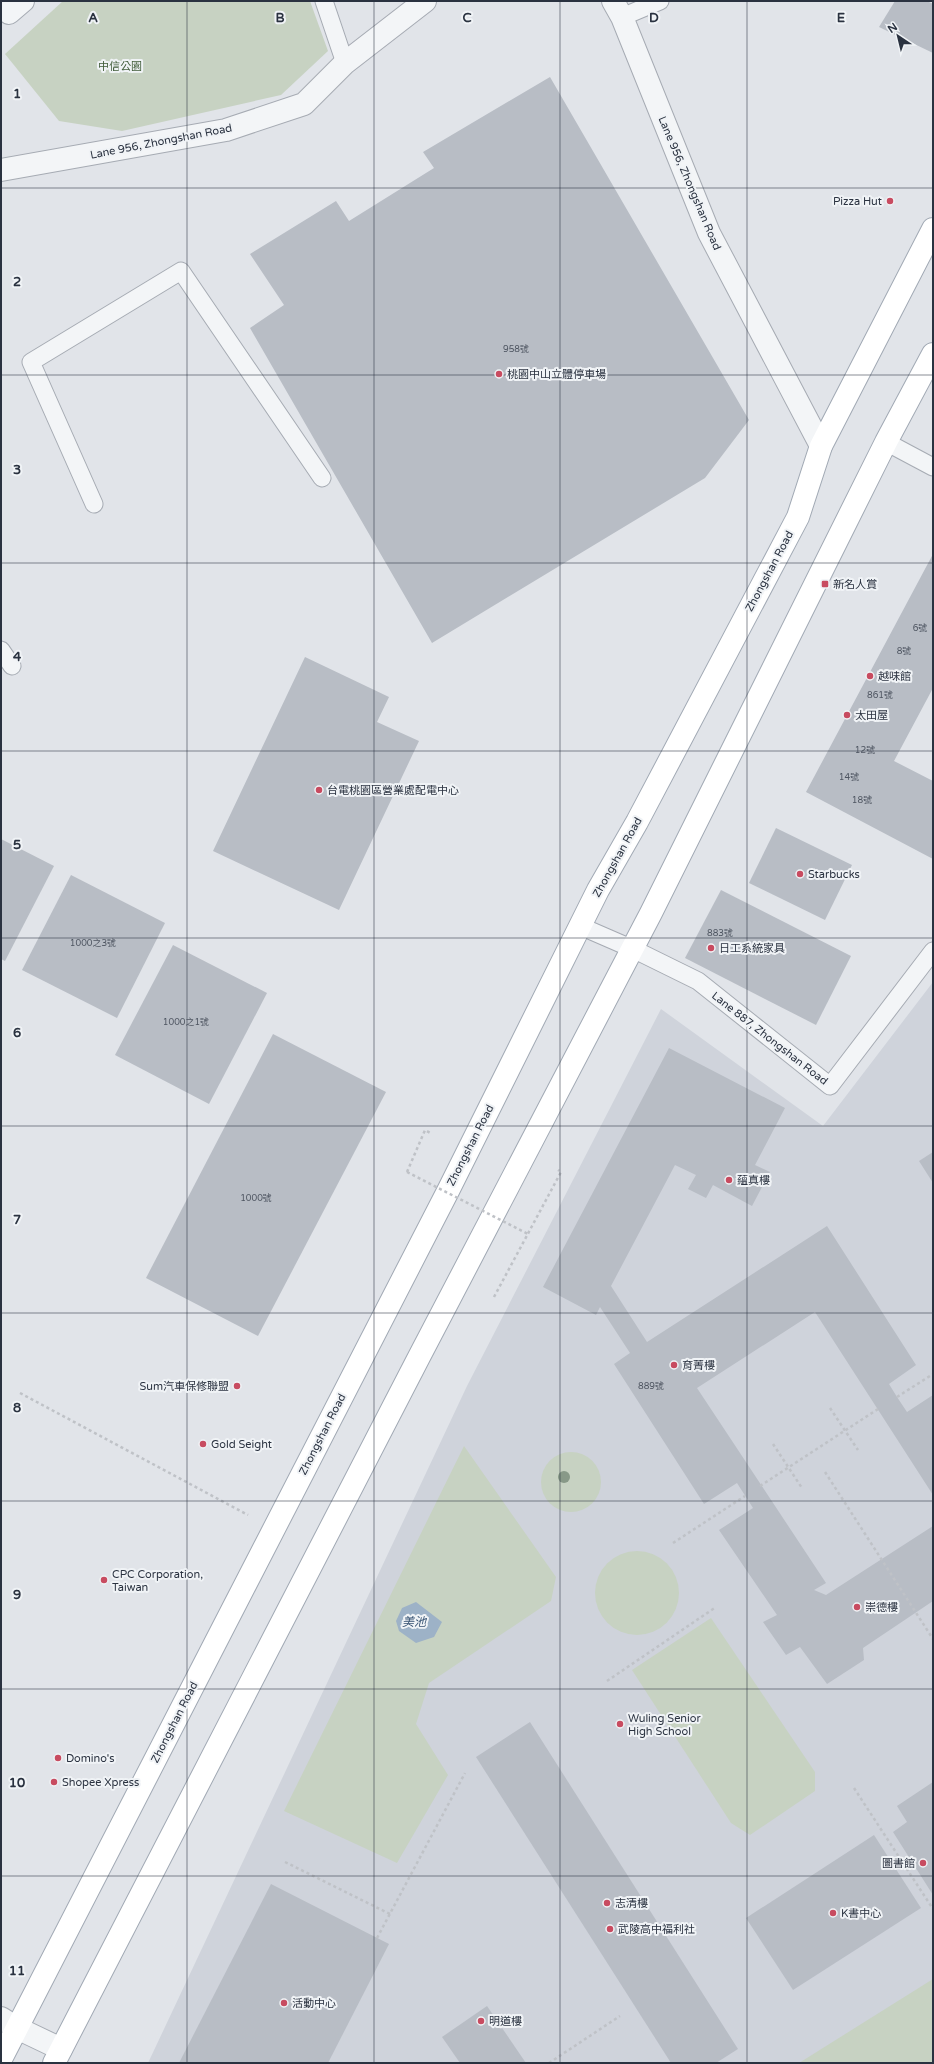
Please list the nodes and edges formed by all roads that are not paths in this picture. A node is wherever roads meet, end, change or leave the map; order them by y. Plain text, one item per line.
1 (23, 1) edge
2 (324, 1) edge
3 (425, 1) edge
4 (660, 1) edge
5 (1, 5) edge
6 (618, 9) edge
7 (344, 63) junction
8 (1, 170) edge
9 (933, 229) edge
10 (933, 354) edge
11 (886, 442) junction
12 (821, 446) junction
13 (933, 467) edge
14 (322, 478) dead end
15 (94, 504) dead end
16 (1, 650) edge
17 (12, 666) dead end
18 (580, 926) junction
19 (632, 949) junction
20 (933, 951) edge
21 (9, 2023) edge
22 (58, 2056) edge
23 (1, 2059) edge

1 - 5 street
2 - 7 lane
3 - 7 street, Lane 956, Zhongshan Road
4 - 6 lane
6 - 12 street, Lane 956, Zhongshan Road
7 - 8 street, Lane 956, Zhongshan Road
9 - 12 main road, Zhongshan Road
10 - 11 main road
11 - 13 lane
11 - 19 main road
12 - 18 main road, Zhongshan Road
14 - 15 lane
16 - 17 lane
18 - 19 lane, Lane 887, Zhongshan Road
18 - 21 main road, Zhongshan Road
19 - 20 lane, Lane 887, Zhongshan Road
19 - 22 main road
21 - 22 street
21 - 23 main road, Zhongshan Road

